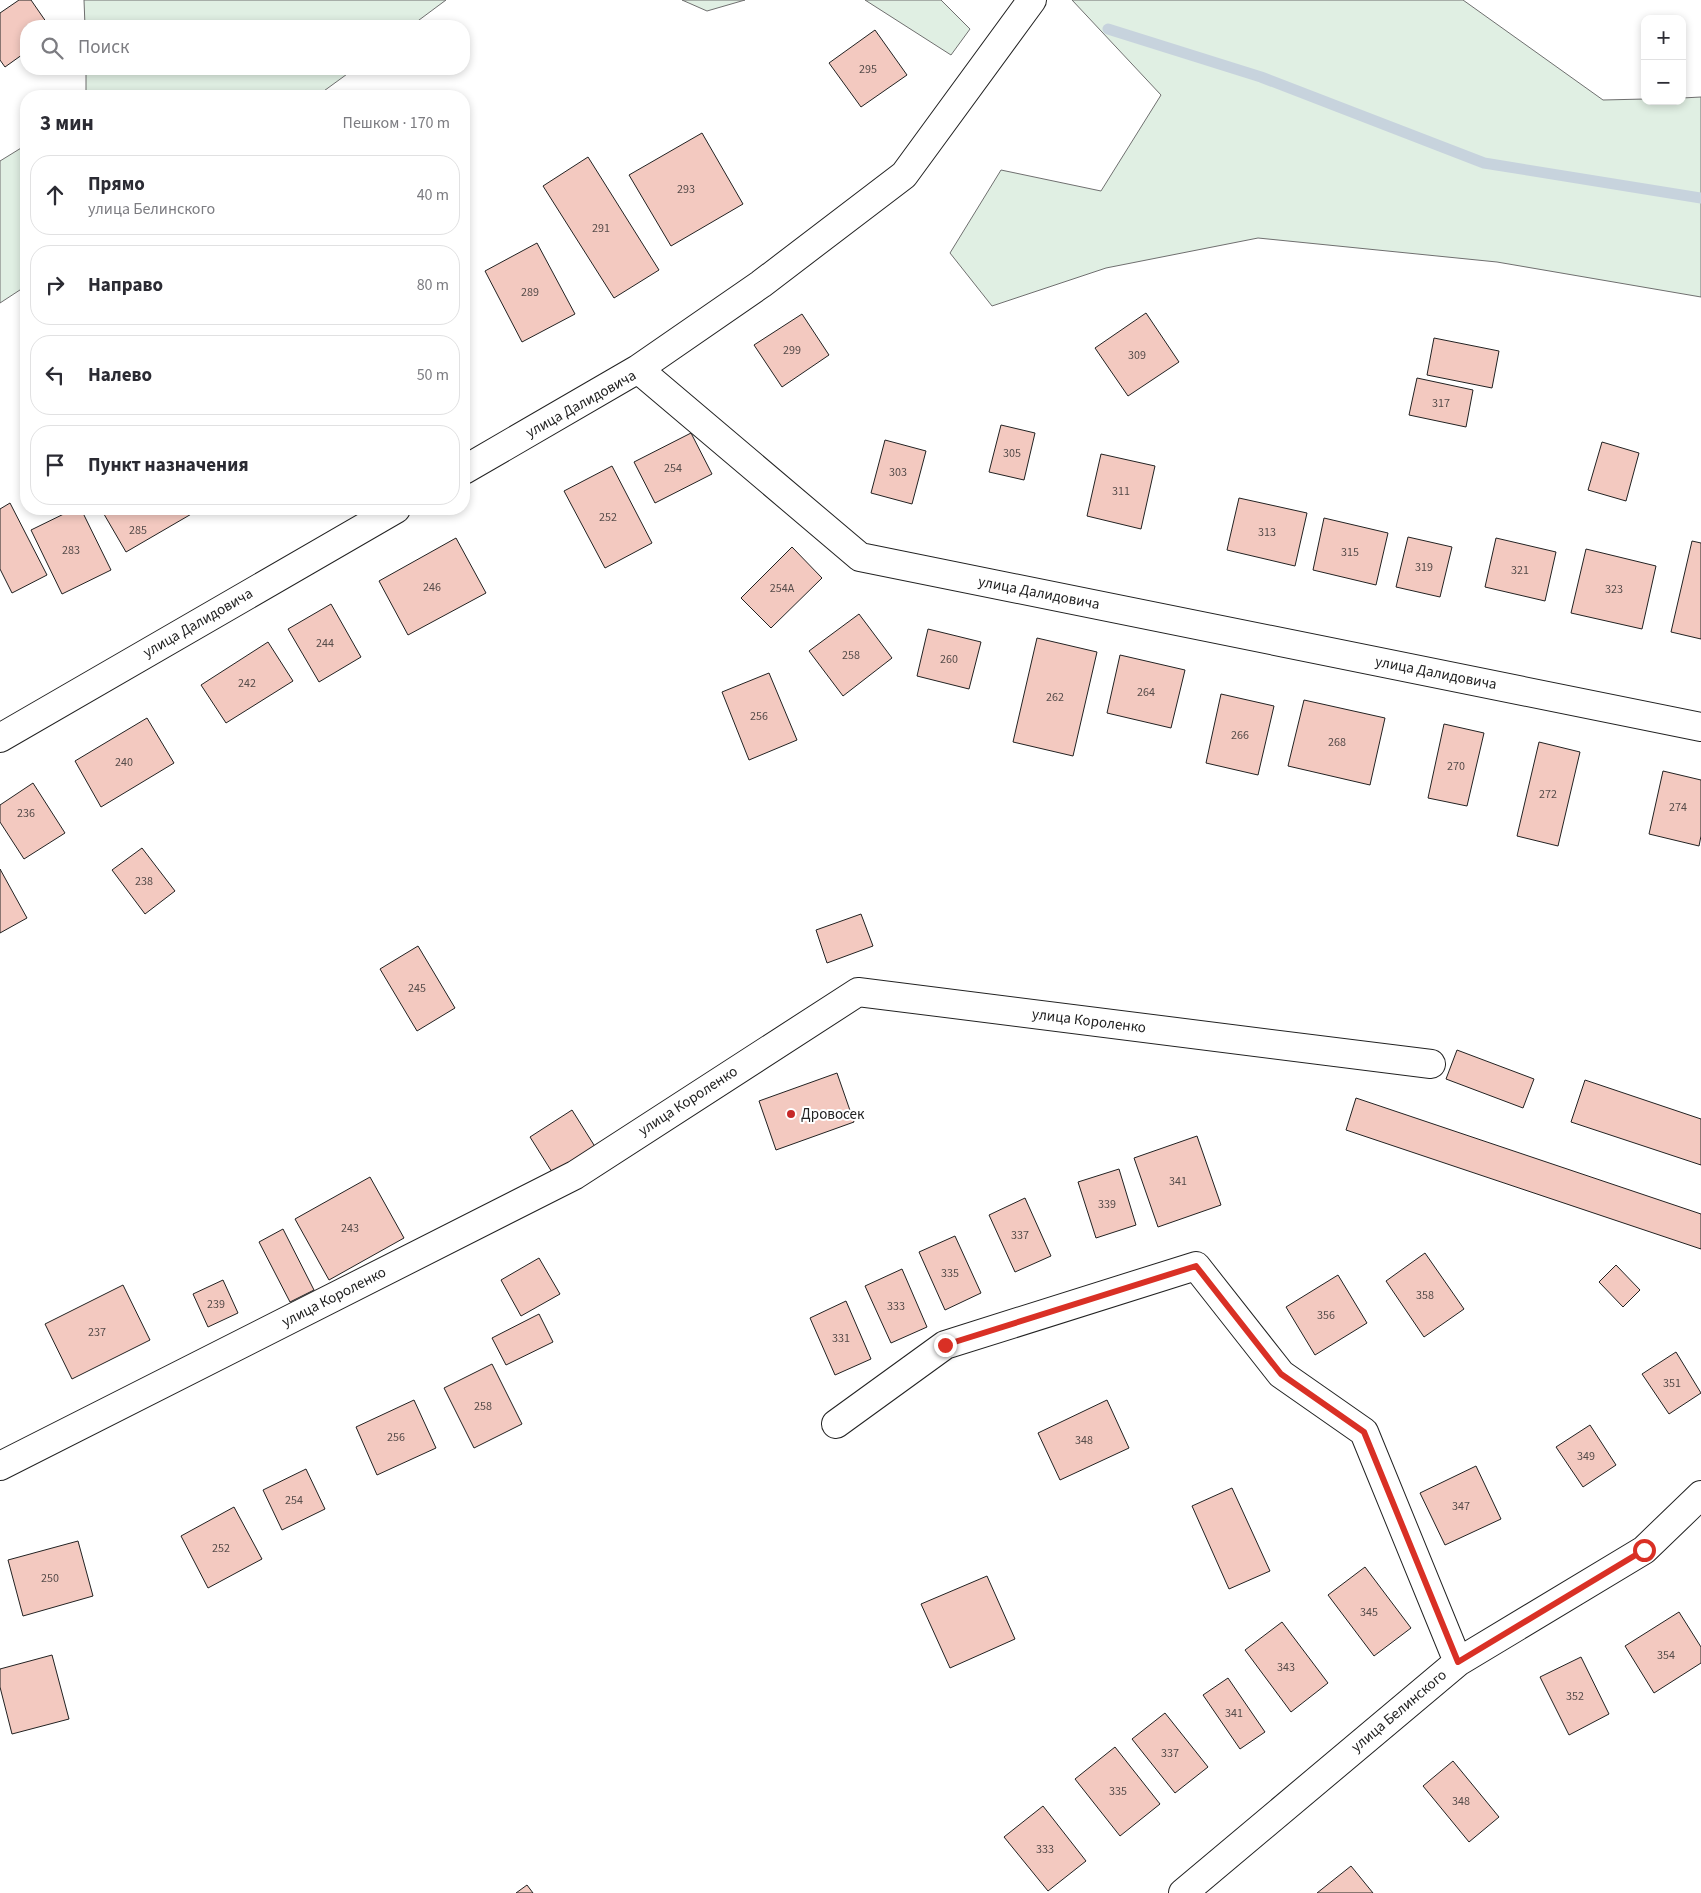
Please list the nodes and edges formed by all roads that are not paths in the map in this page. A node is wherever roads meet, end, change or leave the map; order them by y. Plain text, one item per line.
1 (1032, 0) edge
2 (638, 369) junction
3 (470, 467) edge
4 (386, 515) edge
5 (1701, 727) edge
6 (0, 738) edge
7 (1431, 1064) dead end
8 (836, 1424) dead end
9 (0, 1466) edge
10 (1701, 1495) edge
11 (1458, 1662) junction
12 (1183, 1893) edge

1 - 2 street
2 - 3 street, улица Далидовича
2 - 5 street, улица Далидовича
4 - 6 street, улица Далидовича
7 - 9 street, улица Короленко
8 - 11 street
10 - 11 street, улица Белинского
11 - 12 street, улица Белинского

